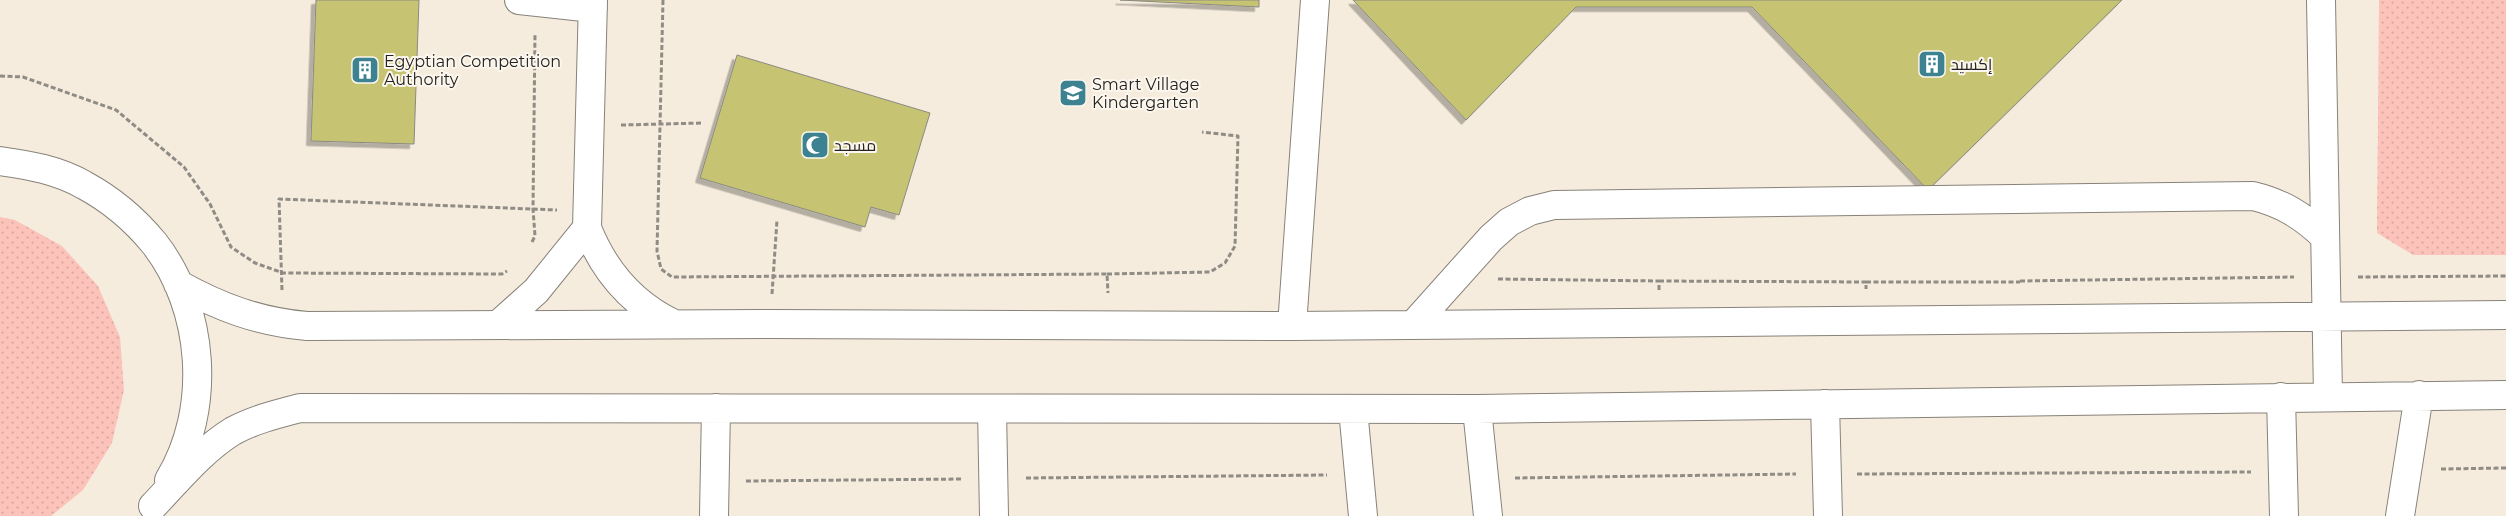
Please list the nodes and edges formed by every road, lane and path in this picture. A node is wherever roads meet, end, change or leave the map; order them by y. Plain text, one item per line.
1 (663, 0) edge
2 (1315, 0) edge
3 (2321, 0) edge
4 (528, 2) edge
5 (593, 4) edge
6 (0, 76) edge
7 (703, 123) dead end
8 (659, 124) junction
9 (591, 125) junction
10 (1202, 132) dead end
11 (0, 160) edge
12 (533, 209) junction
13 (588, 218) junction
14 (777, 220) dead end
15 (2324, 236) junction
16 (531, 245) dead end
17 (509, 270) dead end
18 (283, 273) junction
19 (1107, 274) junction
20 (773, 276) junction
21 (2506, 276) edge
22 (2325, 277) junction
23 (1454, 279) junction
24 (1659, 281) junction
25 (2020, 281) junction
26 (1866, 282) junction
27 (178, 284) junction
28 (2506, 316) edge
29 (2326, 317) junction
30 (2025, 320) junction
31 (1866, 321) junction
32 (1659, 323) junction
33 (281, 324) junction
34 (499, 324) junction
35 (674, 324) junction
36 (770, 324) junction
37 (1110, 325) junction
38 (1414, 325) junction
39 (1292, 326) junction
40 (2419, 395) junction
41 (2506, 395) edge
42 (2328, 396) junction
43 (2281, 397) junction
44 (1825, 404) junction
45 (716, 408) junction
46 (992, 408) junction
47 (1353, 409) junction
48 (1477, 409) junction
49 (2506, 468) edge
50 (2408, 469) junction
51 (2282, 472) junction
52 (1827, 474) junction
53 (1359, 475) junction
54 (1484, 478) junction
55 (994, 479) junction
56 (715, 482) junction
57 (148, 511) edge
58 (714, 516) edge
59 (994, 516) edge
60 (1363, 516) edge
61 (1488, 516) edge
62 (1828, 516) edge
63 (2284, 516) edge
64 (2400, 516) edge

1 - 8 path
2 - 39 street
3 - 15 street
4 - 5 street
4 - 12 path
5 - 9 street
6 - 18 path
7 - 8 path
8 - 9 path
8 - 20 path
9 - 13 street
10 - 19 path
11 - 27 street
12 - 13 path
12 - 16 path
12 - 18 path
13 - 34 street
13 - 35 street
14 - 20 path
15 - 22 street
15 - 23 street
17 - 18 path
18 - 33 path
19 - 20 path
19 - 37 path
20 - 36 path
21 - 22 path
22 - 25 path
22 - 29 street
23 - 24 path
23 - 38 street
24 - 26 path
24 - 32 path
25 - 26 path
25 - 30 path
26 - 31 path
27 - 33 street
27 - 57 street
28 - 29 street
29 - 30 street
29 - 42 street
30 - 31 street
31 - 32 street
32 - 38 street
33 - 34 street
34 - 35 street
35 - 36 street
36 - 37 street
37 - 39 street
38 - 39 street
40 - 41 street
40 - 42 street
40 - 50 street
42 - 43 street
43 - 44 street
43 - 51 street
44 - 48 street
44 - 52 street
45 - 46 street
45 - 56 street
45 - 57 street
46 - 47 street
46 - 55 street
47 - 48 street
47 - 53 street
48 - 54 street
49 - 50 path
50 - 64 street
51 - 52 path
51 - 63 street
52 - 54 path
52 - 62 street
53 - 55 path
53 - 60 street
54 - 61 street
55 - 56 path
55 - 59 street
56 - 58 street

